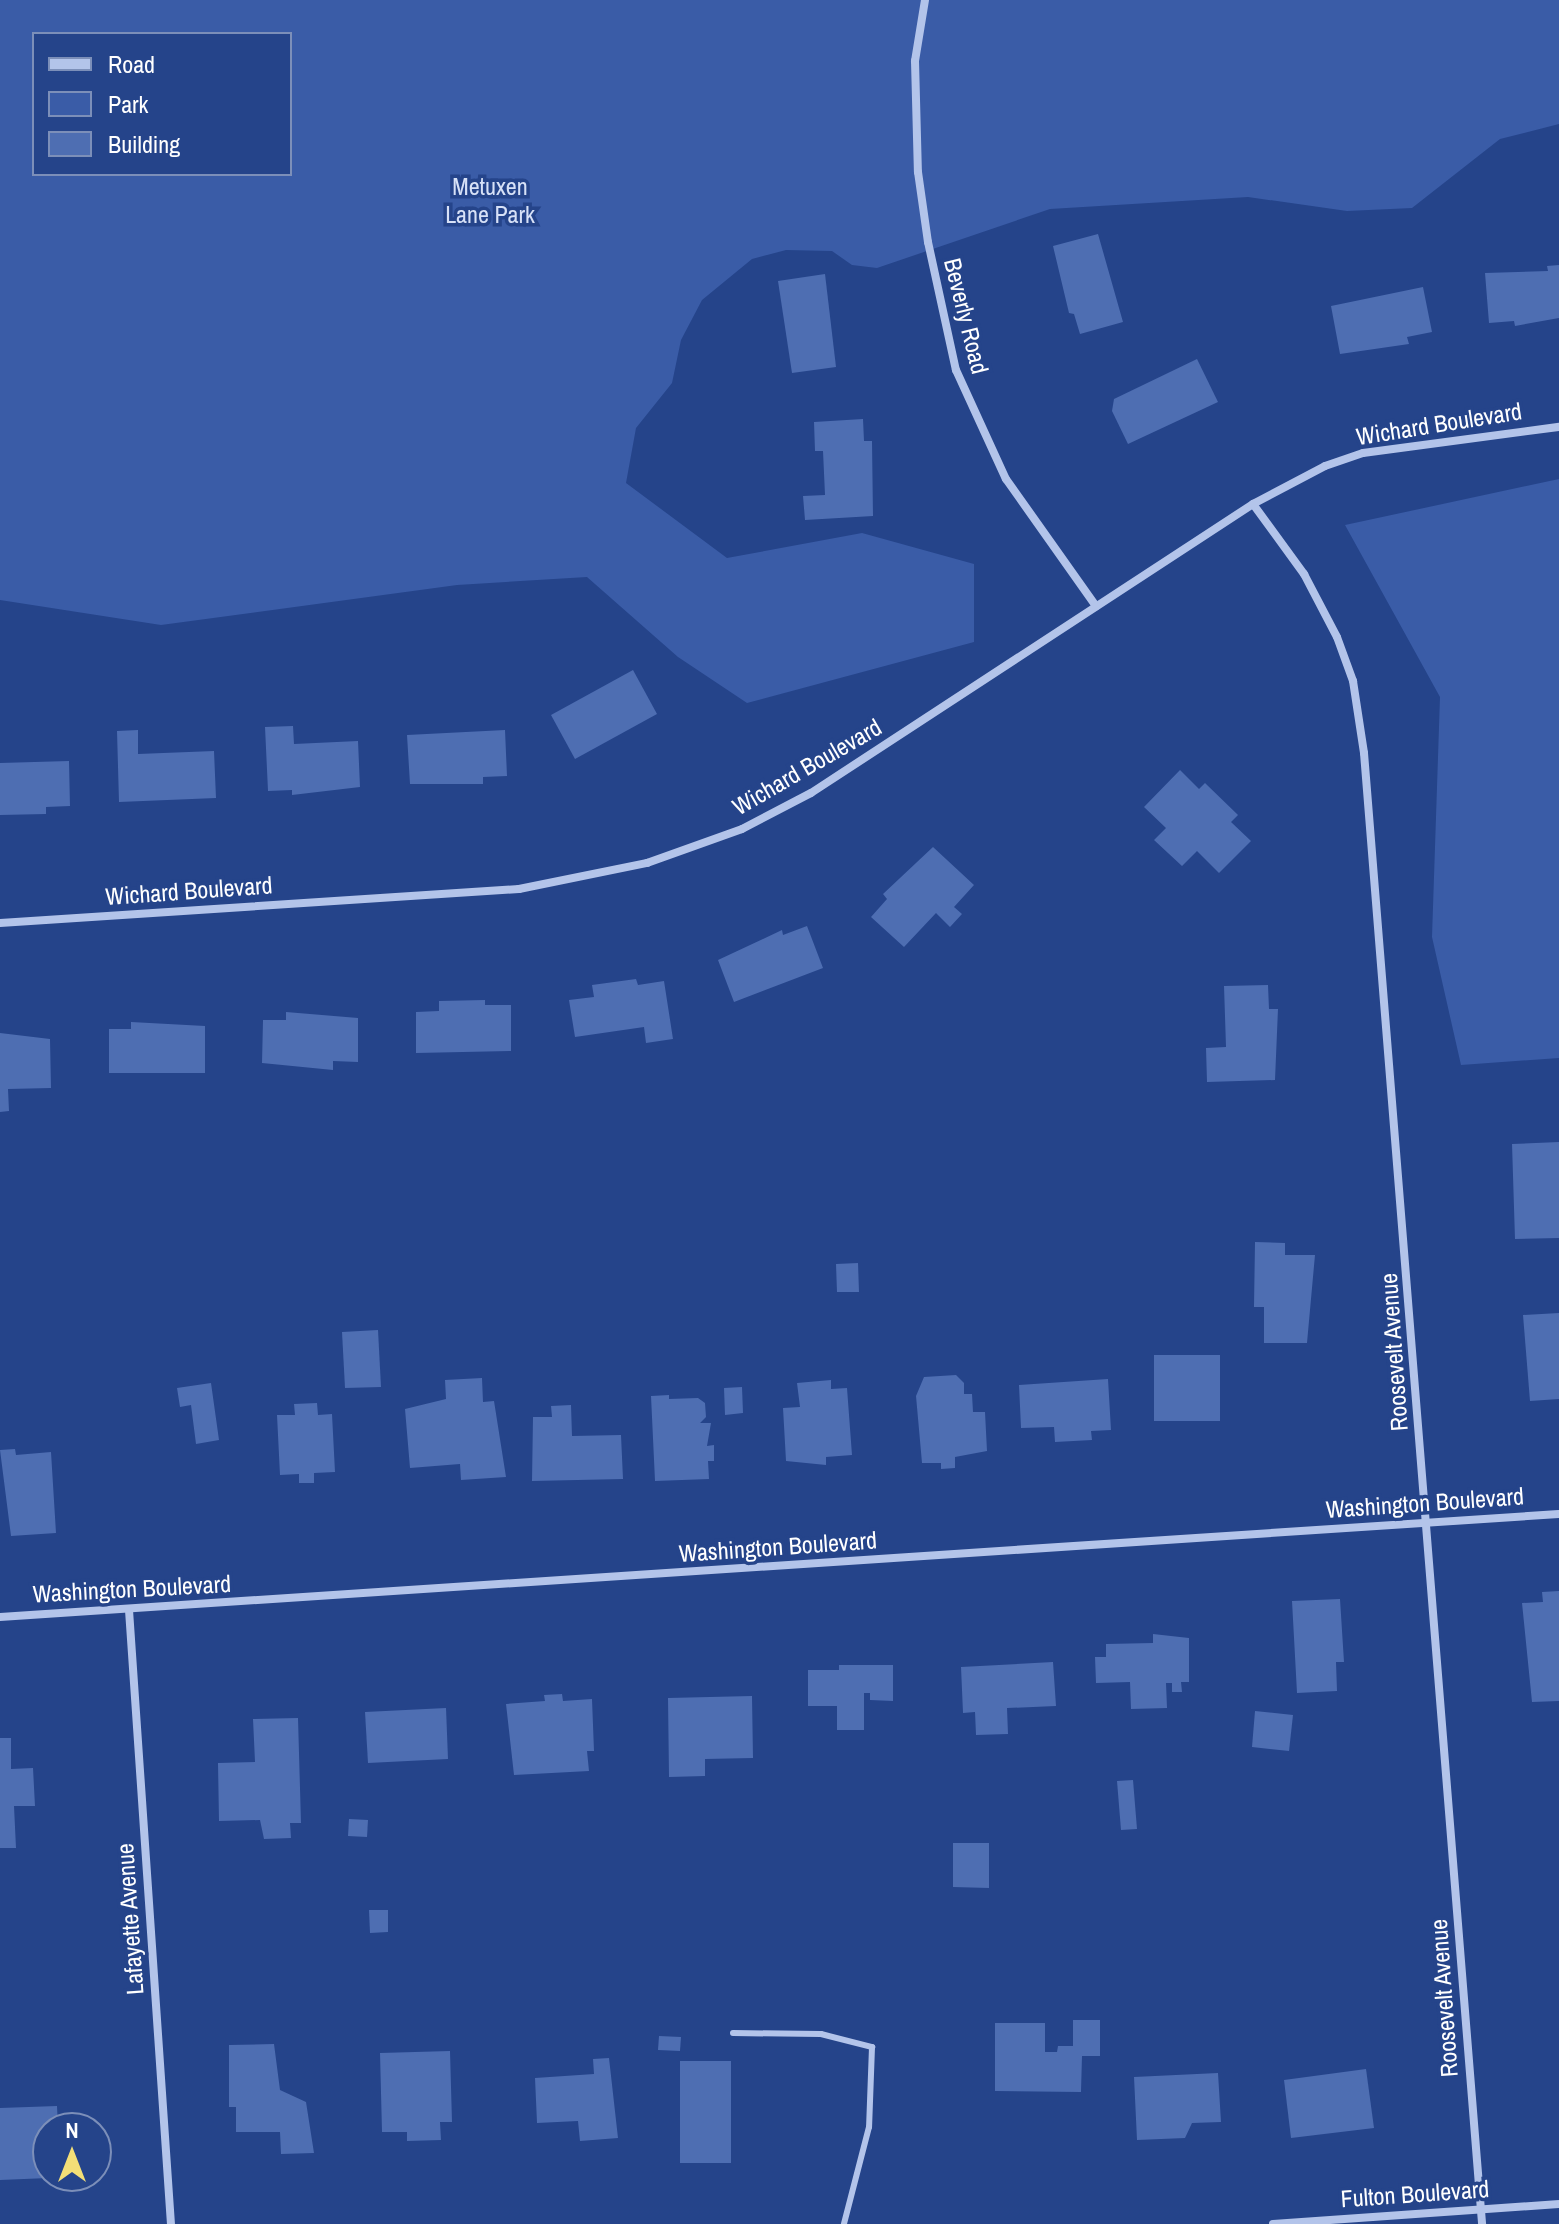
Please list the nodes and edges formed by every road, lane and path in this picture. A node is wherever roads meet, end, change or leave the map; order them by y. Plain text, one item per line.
1 (925, 0) edge
2 (1559, 427) edge
3 (1253, 504) junction
4 (1096, 606) junction
5 (0, 923) edge
6 (1559, 1514) edge
7 (1427, 1523) junction
8 (129, 1610) junction
9 (0, 1617) edge
10 (733, 2033) dead end
11 (1559, 2204) edge
12 (1481, 2210) junction
13 (171, 2224) edge
14 (844, 2224) edge
15 (1273, 2224) edge
16 (1482, 2224) edge

1 - 4 street, Beverly Road
2 - 3 street, Wichard Boulevard
3 - 4 street, Wichard Boulevard
3 - 7 street, Roosevelt Avenue
4 - 5 street, Wichard Boulevard
6 - 7 street, Washington Boulevard
7 - 8 street, Washington Boulevard
7 - 12 street, Roosevelt Avenue
8 - 9 street, Washington Boulevard
8 - 13 street, Lafayette Avenue
10 - 14 lane
11 - 12 street, Fulton Boulevard
12 - 15 street, Fulton Boulevard
12 - 16 street, Roosevelt Avenue

